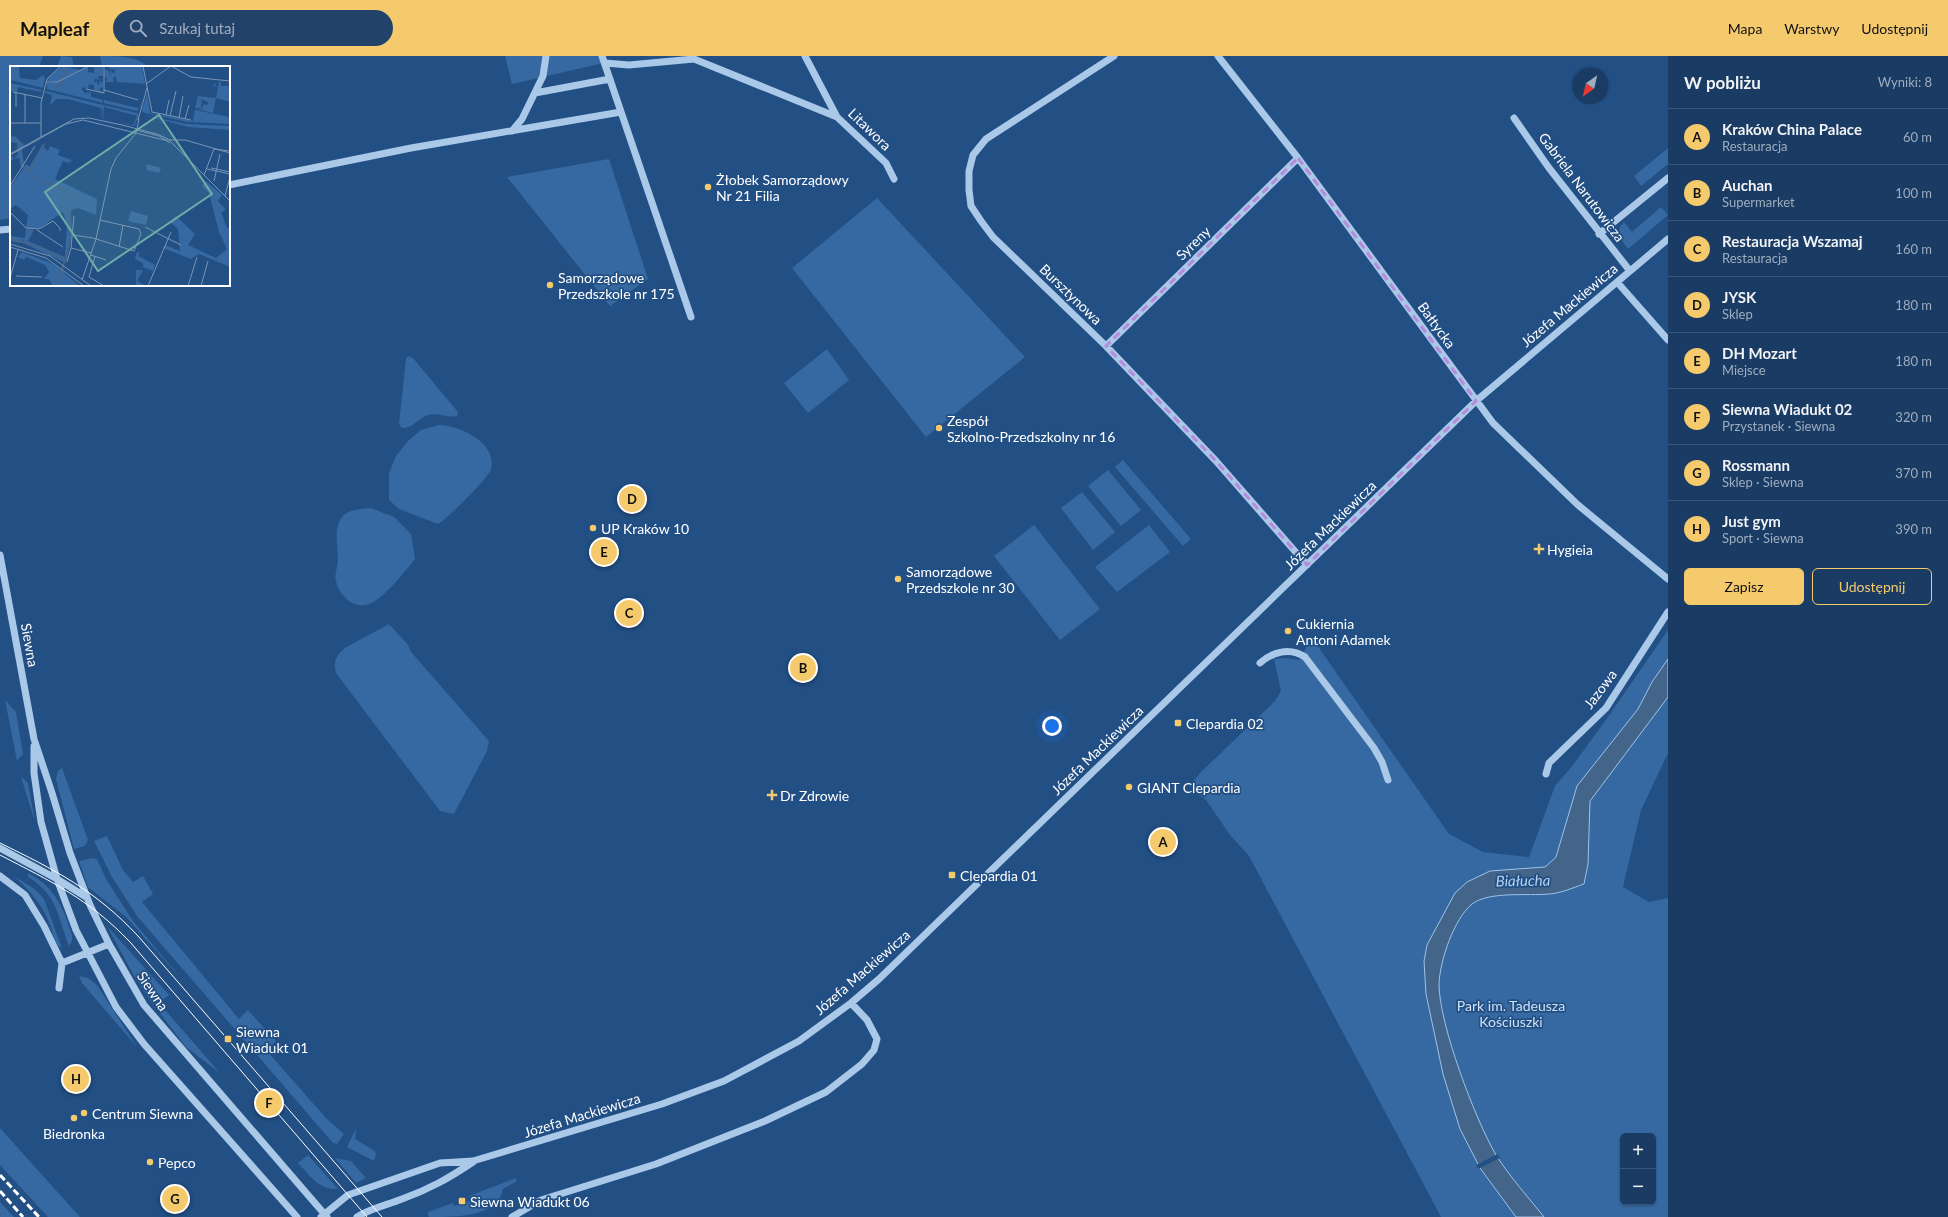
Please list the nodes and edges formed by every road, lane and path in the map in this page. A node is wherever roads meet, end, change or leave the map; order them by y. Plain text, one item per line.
1 (546, 56) edge
2 (805, 56) edge
3 (1114, 56) edge
4 (1218, 56) edge
5 (603, 60) edge
6 (610, 80) junction
7 (535, 93) junction
8 (621, 112) junction
9 (837, 117) junction
10 (1514, 118) dead end
11 (512, 131) junction
12 (1298, 158) junction
13 (1668, 178) edge
14 (894, 179) dead end
15 (230, 185) edge
16 (10, 229) edge
17 (0, 230) edge
18 (1599, 234) junction
19 (1668, 239) edge
20 (1630, 271) junction
21 (1617, 282) junction
22 (691, 317) dead end
23 (1668, 340) edge
24 (1106, 346) junction
25 (1476, 401) junction
26 (0, 555) edge
27 (1307, 565) junction
28 (1668, 578) edge
29 (1668, 612) edge
30 (1260, 663) dead end
31 (34, 739) junction
32 (1546, 774) dead end
33 (1388, 780) dead end
34 (0, 848) edge
35 (0, 876) edge
36 (57, 879) junction
37 (86, 897) junction
38 (109, 944) junction
39 (87, 953) junction
40 (62, 963) junction
41 (59, 988) dead end
42 (851, 1003) junction
43 (473, 1162) junction
44 (324, 1216) edge
45 (297, 1217) edge
46 (356, 1217) edge
47 (512, 1217) edge

1 - 7 street
2 - 9 street, Litawora
3 - 24 street, Bursztynowa
4 - 12 street, Bałtycka
5 - 6 street
5 - 9 street
6 - 7 street
6 - 8 street
7 - 11 street
8 - 11 street
8 - 22 street
9 - 14 street, Litawora
10 - 18 street, Gabriela Narutowicza
11 - 15 street
12 - 24 street, Syreny
12 - 25 street, Bałtycka
13 - 18 street
16 - 17 street
18 - 20 street, Gabriela Narutowicza
19 - 20 street, Józefa Mackiewicza
20 - 21 street, Józefa Mackiewicza
21 - 23 street
21 - 25 street, Józefa Mackiewicza
24 - 27 street, Bursztynowa
25 - 27 street, Józefa Mackiewicza
25 - 28 street, Bałtycka
26 - 31 street, Siewna
27 - 42 street, Józefa Mackiewicza
29 - 32 street, Jazowa
30 - 33 street
31 - 36 street, Siewna
31 - 37 street, Siewna
34 - 36 street
35 - 40 street
36 - 37 street
36 - 39 street, Siewna
37 - 38 street, Siewna
38 - 39 street
38 - 44 street, Siewna
39 - 40 street
39 - 45 street, Siewna
40 - 41 street
42 - 43 street, Józefa Mackiewicza
42 - 47 street
43 - 44 street, Józefa Mackiewicza
43 - 46 street, Józefa Mackiewicza

